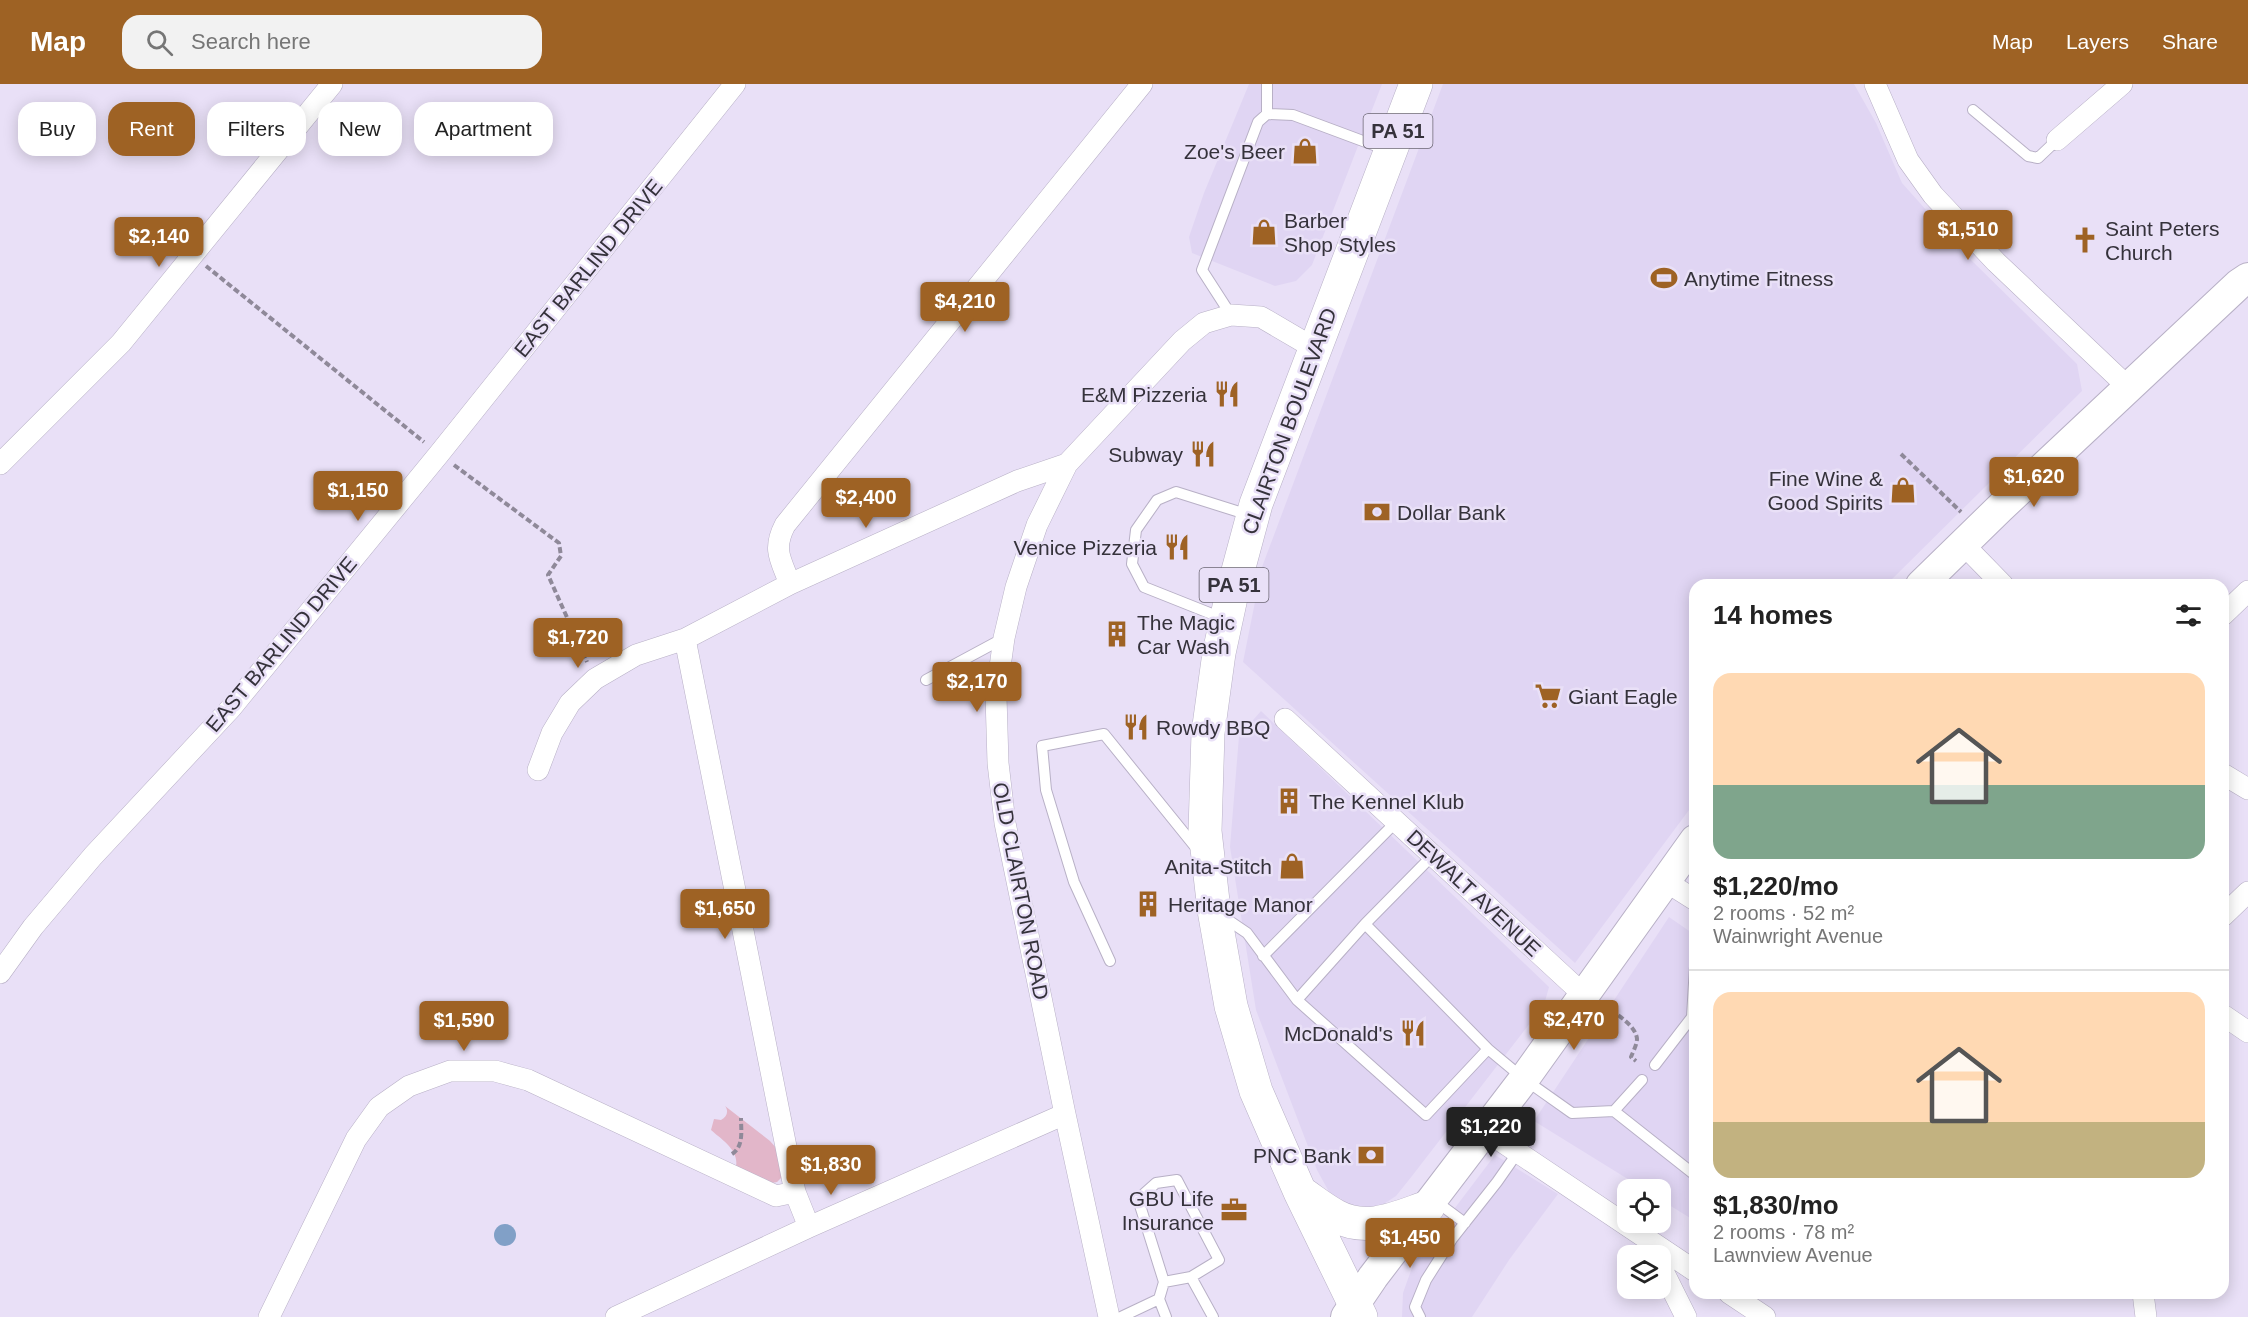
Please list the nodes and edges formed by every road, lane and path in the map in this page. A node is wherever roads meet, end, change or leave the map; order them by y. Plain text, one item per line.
1 (332, 84) edge
2 (735, 84) edge
3 (1142, 84) edge
4 (1267, 84) edge
5 (1416, 84) edge
6 (1875, 84) edge
7 (2122, 84) edge
8 (1973, 110) dead end
9 (1267, 114) junction
10 (2057, 140) joint
11 (1390, 151) junction
12 (194, 256) junction
13 (2248, 278) edge
14 (1231, 315) junction
15 (1314, 348) junction
16 (2129, 388) junction
17 (439, 454) junction
18 (1901, 454) dead end
19 (0, 464) edge
20 (1067, 464) junction
21 (1252, 516) junction
22 (1971, 537) junction
23 (1927, 579) edge
24 (1999, 579) edge
25 (790, 584) junction
26 (2248, 591) edge
27 (2229, 609) edge
28 (1226, 619) junction
29 (1004, 638) junction
30 (685, 639) junction
31 (595, 679) junction
32 (926, 680) dead end
33 (1285, 719) dead end
34 (538, 770) dead end
35 (2229, 778) edge
36 (2248, 789) edge
37 (1396, 822) junction
38 (1689, 848) edge
39 (1433, 855) junction
40 (1208, 863) junction
41 (1665, 881) junction
42 (2248, 892) edge
43 (1689, 896) edge
44 (1214, 910) junction
45 (2229, 910) edge
46 (1365, 924) junction
47 (1263, 956) junction
48 (1110, 961) dead end
49 (0, 973) edge
50 (1584, 995) junction
51 (1297, 1000) junction
52 (2229, 1019) edge
53 (1689, 1024) edge
54 (2248, 1032) edge
55 (1488, 1048) junction
56 (1636, 1061) dead end
57 (1655, 1065) dead end
58 (1524, 1079) junction
59 (1642, 1080) dead end
60 (1614, 1111) junction
61 (1065, 1114) junction
62 (741, 1118) dead end
63 (1486, 1131) junction
64 (1518, 1152) junction
65 (732, 1154) dead end
66 (1689, 1170) edge
67 (795, 1192) junction
68 (1300, 1192) junction
69 (1430, 1203) junction
70 (1465, 1223) junction
71 (809, 1227) junction
72 (1648, 1245) edge
73 (1671, 1258) edge
74 (1689, 1268) edge
75 (1191, 1278) junction
76 (1164, 1282) junction
77 (1671, 1287) edge
78 (1159, 1299) junction
79 (1738, 1299) edge
80 (2144, 1299) edge
81 (1354, 1313) edge
82 (269, 1317) edge
83 (616, 1317) edge
84 (1109, 1317) edge
85 (1121, 1317) edge
86 (1166, 1317) edge
87 (1213, 1317) edge
88 (1420, 1317) edge
89 (1686, 1317) edge
90 (1765, 1317) edge
91 (2146, 1317) edge

1 - 12 street
2 - 17 street, EAST BARLIND DRIVE
3 - 25 street
4 - 9 lane
5 - 11 highway, CLAIRTON BOULEVARD / PA 51
6 - 16 street
7 - 10 street
8 - 10 lane
9 - 11 lane
9 - 14 lane
11 - 15 highway, CLAIRTON BOULEVARD / PA 51
12 - 17 path
12 - 19 street
13 - 16 main road
14 - 15 street, OLD CLAIRTON ROAD
14 - 20 street, OLD CLAIRTON ROAD
15 - 21 highway, CLAIRTON BOULEVARD / PA 51
16 - 22 main road
17 - 31 path
17 - 49 street, EAST BARLIND DRIVE
18 - 22 path
20 - 25 street
20 - 29 street, OLD CLAIRTON ROAD
21 - 28 highway, CLAIRTON BOULEVARD / PA 51
21 - 28 lane
22 - 23 main road
22 - 24 street
25 - 30 street
26 - 27 street
28 - 40 highway, CLAIRTON BOULEVARD / PA 51
29 - 32 lane
29 - 61 street, OLD CLAIRTON ROAD
30 - 31 street
30 - 67 street
31 - 34 street
33 - 37 street, DEWALT AVENUE
35 - 36 street
37 - 39 street, DEWALT AVENUE
37 - 47 lane
38 - 41 main road
39 - 46 lane
39 - 50 street, DEWALT AVENUE
40 - 44 highway, CLAIRTON BOULEVARD / PA 51
40 - 48 lane
41 - 43 street
41 - 50 main road
42 - 45 street
44 - 47 lane
44 - 68 highway, CLAIRTON BOULEVARD / PA 51
46 - 51 lane
46 - 55 lane
47 - 51 lane
50 - 56 path
50 - 58 main road
51 - 55 lane
52 - 54 street
53 - 57 lane
55 - 58 lane
58 - 60 lane
58 - 63 main road
59 - 60 lane
60 - 66 lane
61 - 71 street
61 - 84 street, OLD CLAIRTON ROAD
62 - 65 path
63 - 64 street
63 - 69 main road
64 - 70 lane
64 - 72 street
67 - 71 street
67 - 82 street
68 - 69 highway
68 - 81 highway, CLAIRTON BOULEVARD / PA 51
69 - 70 lane
69 - 81 main road
70 - 88 lane
71 - 83 street
73 - 74 street
75 - 76 lane
75 - 76 lane
75 - 87 lane
76 - 78 lane
77 - 89 street
78 - 85 lane
78 - 86 lane
79 - 90 street
80 - 91 street

